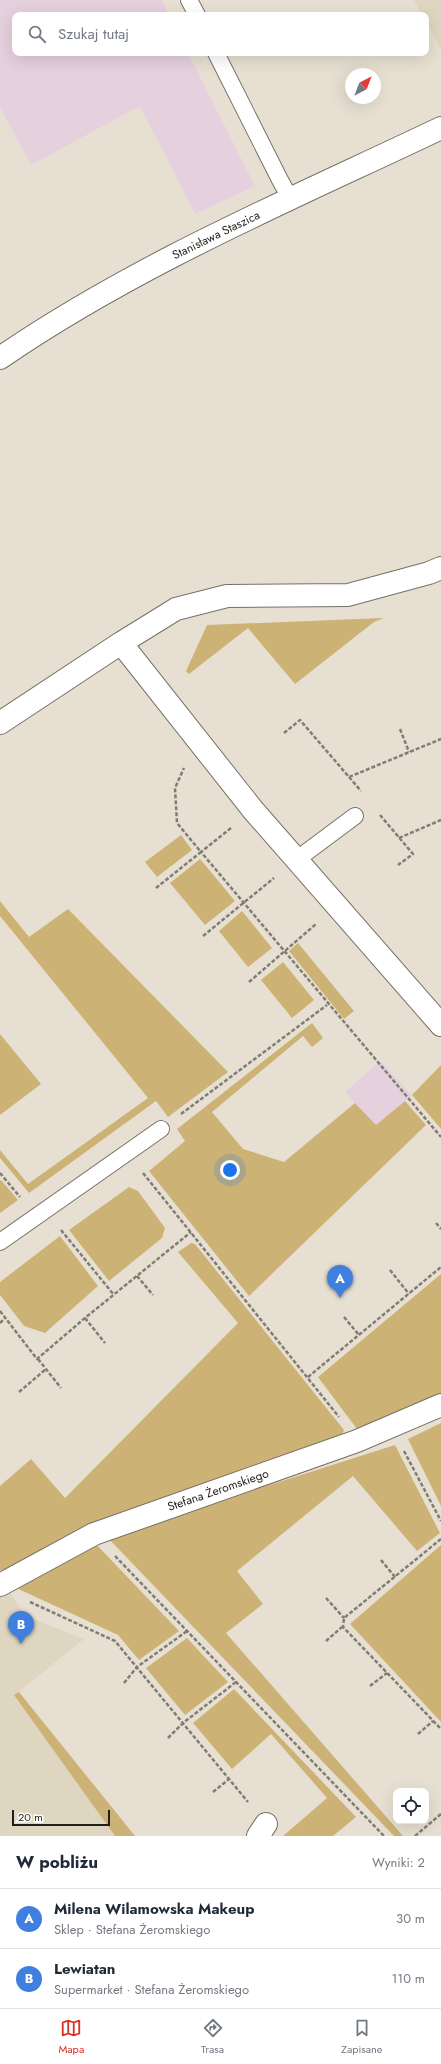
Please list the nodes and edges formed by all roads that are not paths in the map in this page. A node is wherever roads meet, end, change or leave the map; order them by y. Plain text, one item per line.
1 (190, 0) edge
2 (196, 12) edge
3 (218, 56) edge
4 (441, 128) edge
5 (291, 200) junction
6 (0, 358) edge
7 (441, 568) edge
8 (121, 643) junction
9 (0, 723) edge
10 (355, 816) dead end
11 (296, 860) junction
12 (441, 1025) edge
13 (161, 1129) road end
14 (0, 1242) edge
15 (441, 1405) edge
16 (0, 1585) edge

1 - 2 lane
3 - 5 lane
4 - 5 street, Stanisława Staszica
5 - 6 street, Stanisława Staszica
7 - 8 street
8 - 9 street
8 - 11 street
10 - 11 lane
11 - 12 street
13 - 14 lane
15 - 16 street, Stefana Żeromskiego

